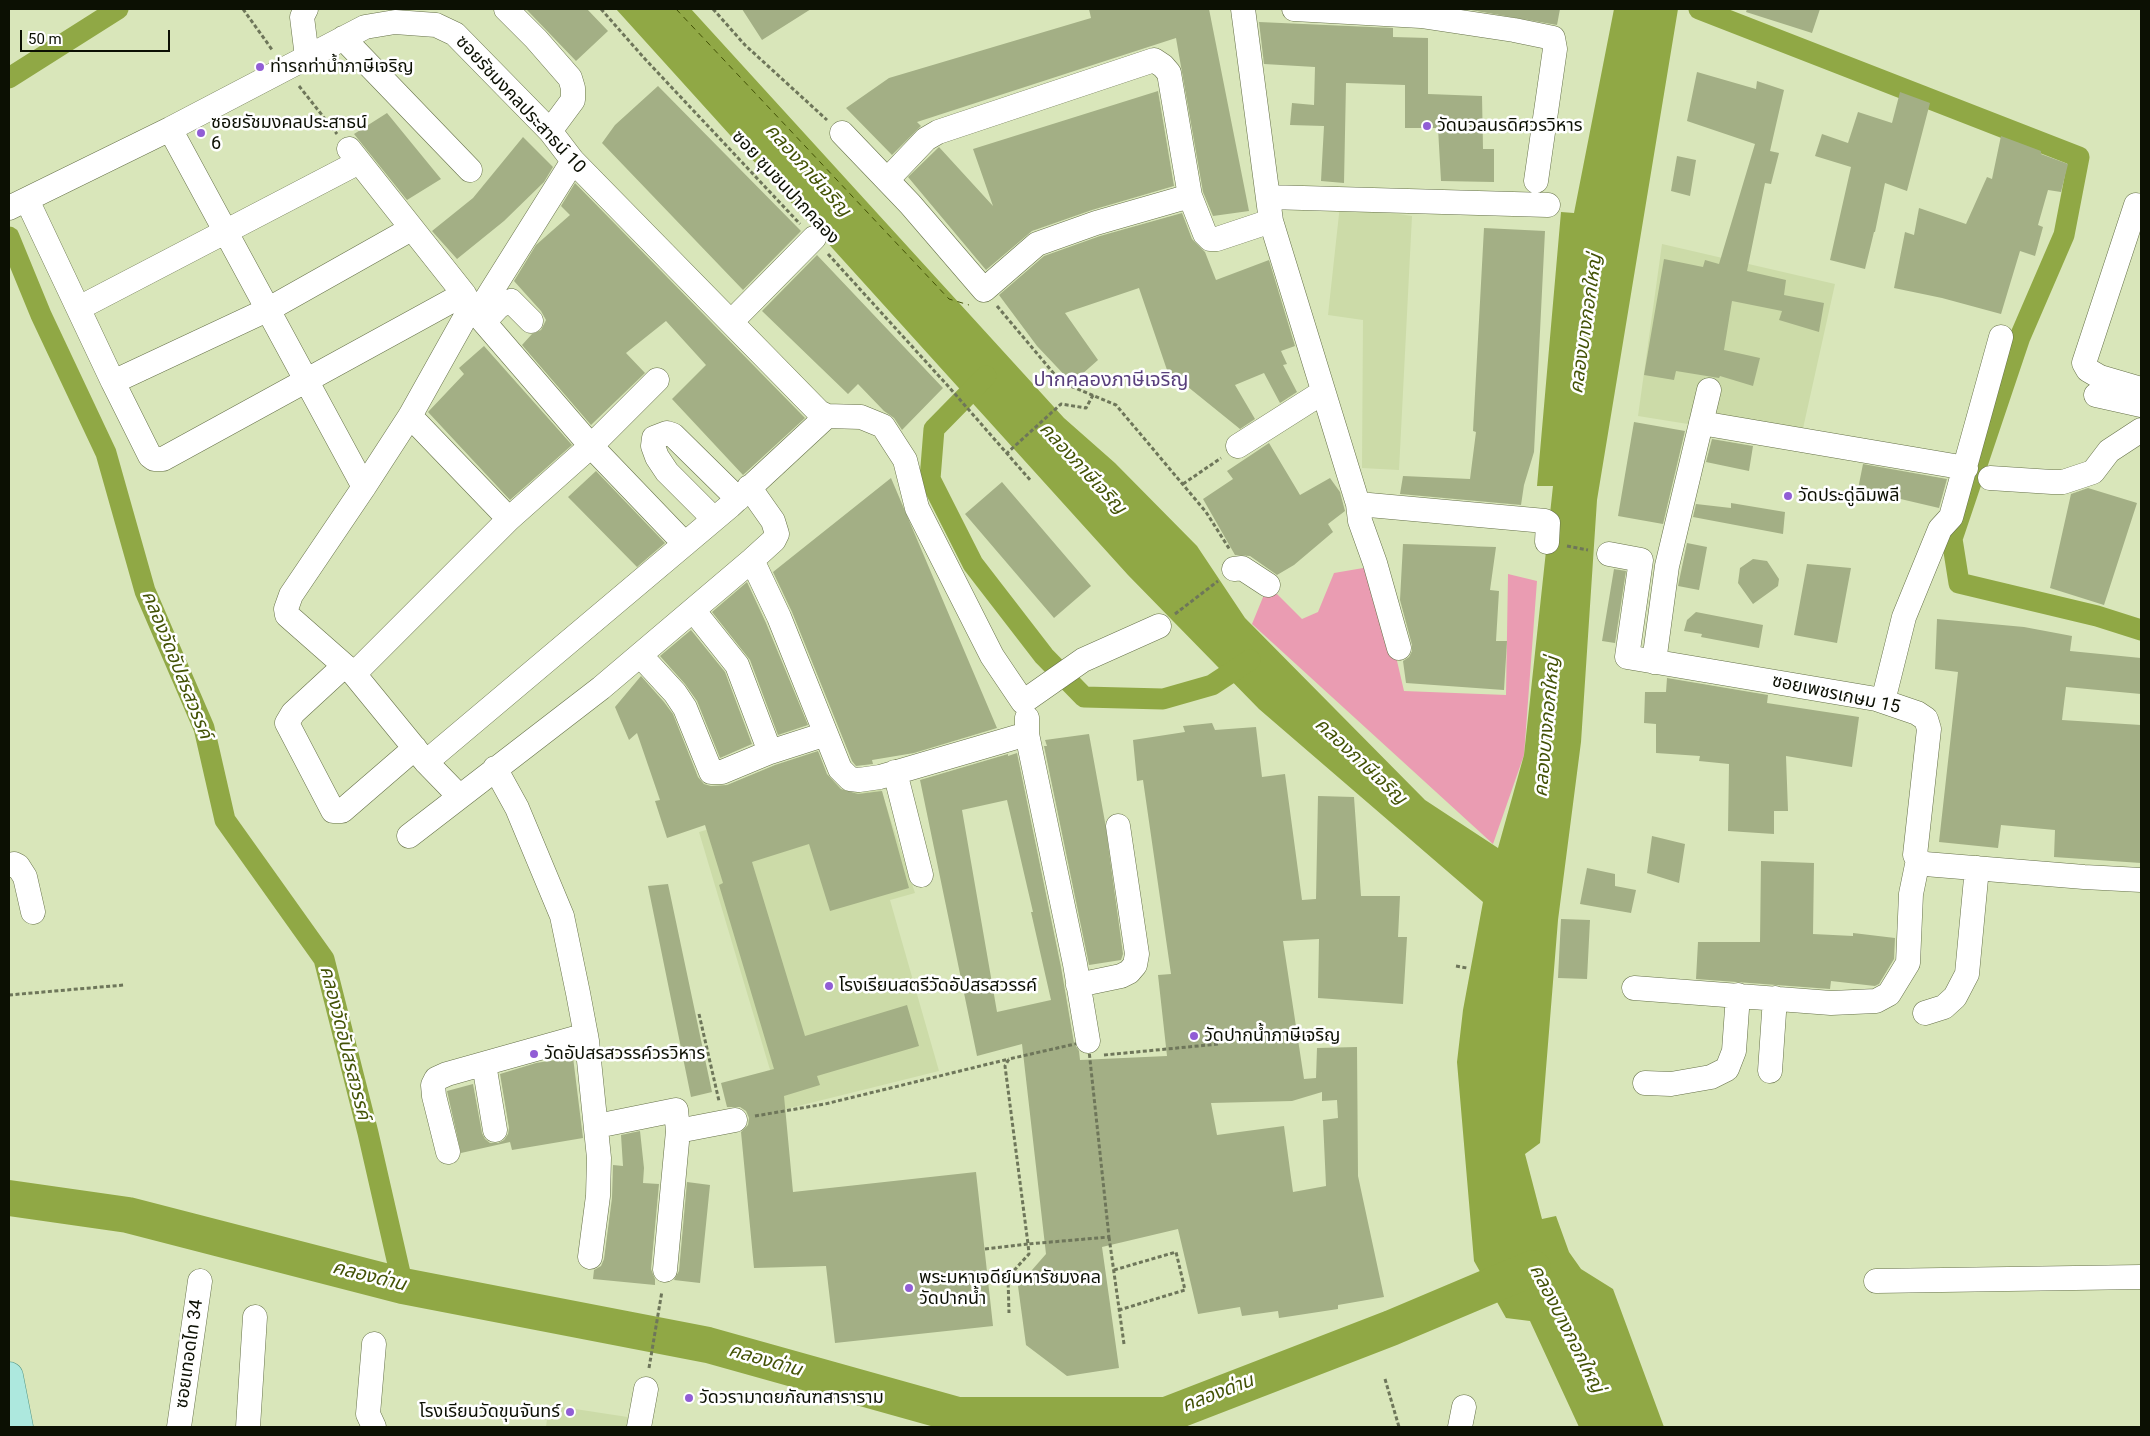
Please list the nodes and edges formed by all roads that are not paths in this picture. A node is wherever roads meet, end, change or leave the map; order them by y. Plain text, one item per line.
1 (306, 9) edge
2 (506, 9) edge
3 (1243, 9) edge
4 (1294, 9) edge
5 (343, 38) junction
6 (307, 57) junction
7 (170, 129) junction
8 (550, 131) junction
9 (842, 132) road end
10 (572, 161) junction
11 (470, 170) dead end
12 (887, 180) junction
13 (1536, 181) dead end
14 (1190, 196) junction
15 (1268, 197) junction
16 (14, 201) edge
17 (1548, 205) dead end
18 (2136, 205) dead end
19 (1271, 221) junction
20 (411, 228) junction
21 (226, 232) junction
22 (814, 238) road end
23 (79, 308) junction
24 (474, 309) junction
25 (269, 310) junction
26 (531, 321) dead end
27 (731, 322) junction
28 (2001, 337) dead end
29 (308, 380) junction
30 (657, 380) dead end
31 (113, 382) junction
32 (2141, 389) edge
33 (1709, 390) dead end
34 (1323, 392) junction
35 (2096, 395) dead end
36 (2141, 405) edge
37 (410, 416) junction
38 (827, 416) junction
39 (1701, 423) junction
40 (2141, 430) edge
41 (591, 446) junction
42 (1238, 446) road end
43 (1966, 468) junction
44 (1990, 478) dead end
45 (364, 487) junction
46 (744, 493) junction
47 (1359, 513) junction
48 (509, 519) junction
49 (714, 519) junction
50 (1547, 542) road end
51 (684, 544) junction
52 (1609, 554) road end
53 (752, 560) junction
54 (1641, 560) junction
55 (1667, 566) junction
56 (1238, 568) road end
57 (1268, 585) dead end
58 (693, 610) junction
59 (1159, 626) dead end
60 (1399, 648) dead end
61 (640, 654) junction
62 (1654, 662) junction
63 (349, 670) junction
64 (1032, 696) junction
65 (1883, 701) junction
66 (826, 734) junction
67 (1028, 734) junction
68 (770, 752) junction
69 (421, 755) junction
70 (495, 768) junction
71 (895, 772) junction
72 (459, 796) junction
73 (1118, 826) dead end
74 (410, 836) dead end
75 (1918, 860) junction
76 (9, 865) edge
77 (1977, 868) junction
78 (921, 875) dead end
79 (2141, 880) edge
80 (33, 912) dead end
81 (1078, 985) junction
82 (1634, 988) dead end
83 (1738, 995) junction
84 (1775, 998) junction
85 (1924, 1013) dead end
86 (586, 1035) junction
87 (1094, 1048) road end
88 (484, 1064) junction
89 (1770, 1071) dead end
90 (1645, 1083) dead end
91 (735, 1120) road end
92 (597, 1126) junction
93 (495, 1130) dead end
94 (678, 1131) junction
95 (448, 1152) dead end
96 (590, 1258) dead end
97 (664, 1277) road end
98 (2141, 1277) edge
99 (200, 1281) dead end
100 (1876, 1281) dead end
101 (255, 1317) dead end
102 (374, 1344) dead end
103 (9, 1376) edge
104 (647, 1381) road end
105 (19, 1427) edge
106 (179, 1427) edge
107 (248, 1427) edge
108 (374, 1427) edge
109 (639, 1427) edge

1 - 6 street
2 - 8 street
3 - 15 street
4 - 13 street
5 - 6 street, ซอยรัชมงคลประสาธน์ 10
5 - 8 street, ซอยรัชมงคลประสาธน์ 10
5 - 11 street
6 - 7 street, ซอยรัชมงคลประสาธน์ 10
7 - 16 street, ซอยรัชมงคลประสาธน์ 10
7 - 21 street
8 - 10 street, ซอยรัชมงคลประสาธน์ 10
9 - 12 street
10 - 24 street
10 - 27 street, ซอยรัชมงคลประสาธน์ 10
12 - 14 street
12 - 14 street
14 - 19 street
15 - 17 street
15 - 19 street
16 - 23 street
18 - 32 street
19 - 34 street
20 - 21 street
20 - 24 street
20 - 25 street
21 - 23 street
21 - 25 street
22 - 27 street
23 - 31 street
24 - 26 street
24 - 29 street
24 - 37 street
24 - 41 street
25 - 29 street
25 - 31 street
27 - 38 street, ซอยรัชมงคลประสาธน์ 10
28 - 43 street
29 - 31 street
29 - 45 street
30 - 41 street
33 - 39 street
34 - 42 street
34 - 47 street
35 - 36 street
37 - 45 street
37 - 48 street
38 - 46 street
38 - 64 street
39 - 43 street
39 - 55 street
40 - 44 street
41 - 48 street
41 - 51 street
43 - 65 street
45 - 63 street
46 - 49 street
46 - 49 street
46 - 53 street
47 - 50 street
47 - 60 street
48 - 63 street
49 - 51 street
51 - 69 street
52 - 54 street
53 - 58 street
53 - 66 street
54 - 55 street
54 - 62 street, ซอยเพชรเกษม 15
55 - 62 street
56 - 57 street
58 - 61 street
58 - 68 street
59 - 64 street
61 - 68 street
61 - 70 street
62 - 65 street, ซอยเพชรเกษม 15
63 - 69 street
63 - 69 street
64 - 67 street
65 - 75 street, ซอยเพชรเกษม 15
66 - 68 street
66 - 71 street
67 - 71 street
67 - 81 street
69 - 72 street
70 - 72 street
70 - 86 street
71 - 78 street
72 - 74 street
73 - 81 street
75 - 77 street
75 - 84 street
76 - 80 street
77 - 79 street
77 - 85 street
81 - 87 street
82 - 83 street
83 - 84 street
83 - 90 street
84 - 89 street
86 - 88 street
86 - 92 street
88 - 93 street
88 - 95 street
91 - 94 street
92 - 94 street
92 - 96 street
94 - 97 street
98 - 100 street
99 - 106 street, ซอยเทอดไท 34
101 - 107 street
102 - 108 street
103 - 105 main road
104 - 109 street

